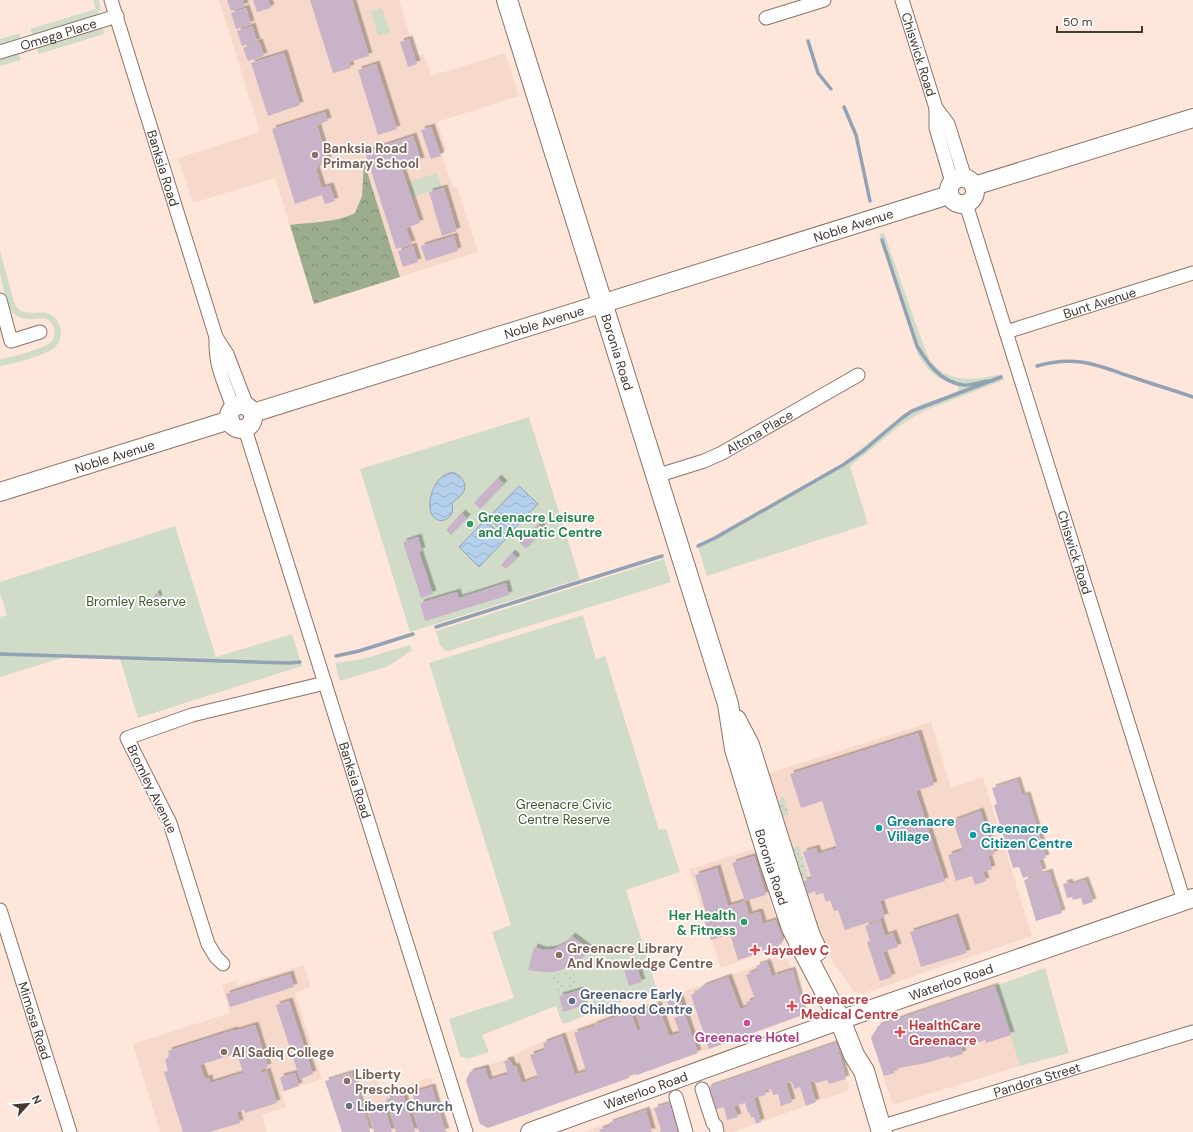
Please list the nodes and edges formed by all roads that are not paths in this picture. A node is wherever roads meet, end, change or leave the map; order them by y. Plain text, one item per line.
1 (112, 0) edge
2 (507, 0) edge
3 (824, 0) edge
4 (902, 0) edge
5 (117, 16) junction
6 (766, 18) dead end
7 (0, 52) edge
8 (1193, 118) edge
9 (960, 185) junction
10 (966, 204) joint
11 (1193, 273) edge
12 (0, 300) edge
13 (602, 303) junction
14 (40, 332) dead end
15 (1006, 332) junction
16 (858, 375) dead end
17 (241, 415) junction
18 (656, 476) junction
19 (0, 492) edge
20 (325, 683) junction
21 (1188, 899) edge
22 (0, 910) edge
23 (223, 964) dead end
24 (846, 1018) junction
25 (1193, 1032) edge
26 (702, 1089) dead end
27 (676, 1097) dead end
28 (881, 1129) edge
29 (70, 1132) edge
30 (466, 1132) edge
31 (530, 1132) edge
32 (686, 1132) edge
33 (717, 1132) edge

1 - 5 street, Banksia Road
2 - 13 main road, Boronia Road
3 - 6 street
4 - 9 street, Chiswick Road
5 - 7 street, Omega Place
5 - 17 street, Banksia Road
8 - 9 street, Noble Avenue
9 - 10 street
9 - 13 street, Noble Avenue
10 - 15 street, Chiswick Road
11 - 15 street, Bunt Avenue
12 - 14 street
13 - 17 street, Noble Avenue
13 - 18 main road, Boronia Road
15 - 21 street, Chiswick Road
16 - 18 street, Altona Place
17 - 19 street, Noble Avenue
17 - 20 street, Banksia Road
18 - 24 main road, Boronia Road
20 - 23 street, Bromley Avenue
20 - 30 street, Banksia Road
21 - 24 street, Waterloo Road
22 - 29 street, Mimosa Road
24 - 28 main road, Boronia Road
24 - 31 street, Waterloo Road
25 - 28 street, Pandora Street
26 - 33 street
27 - 32 street

